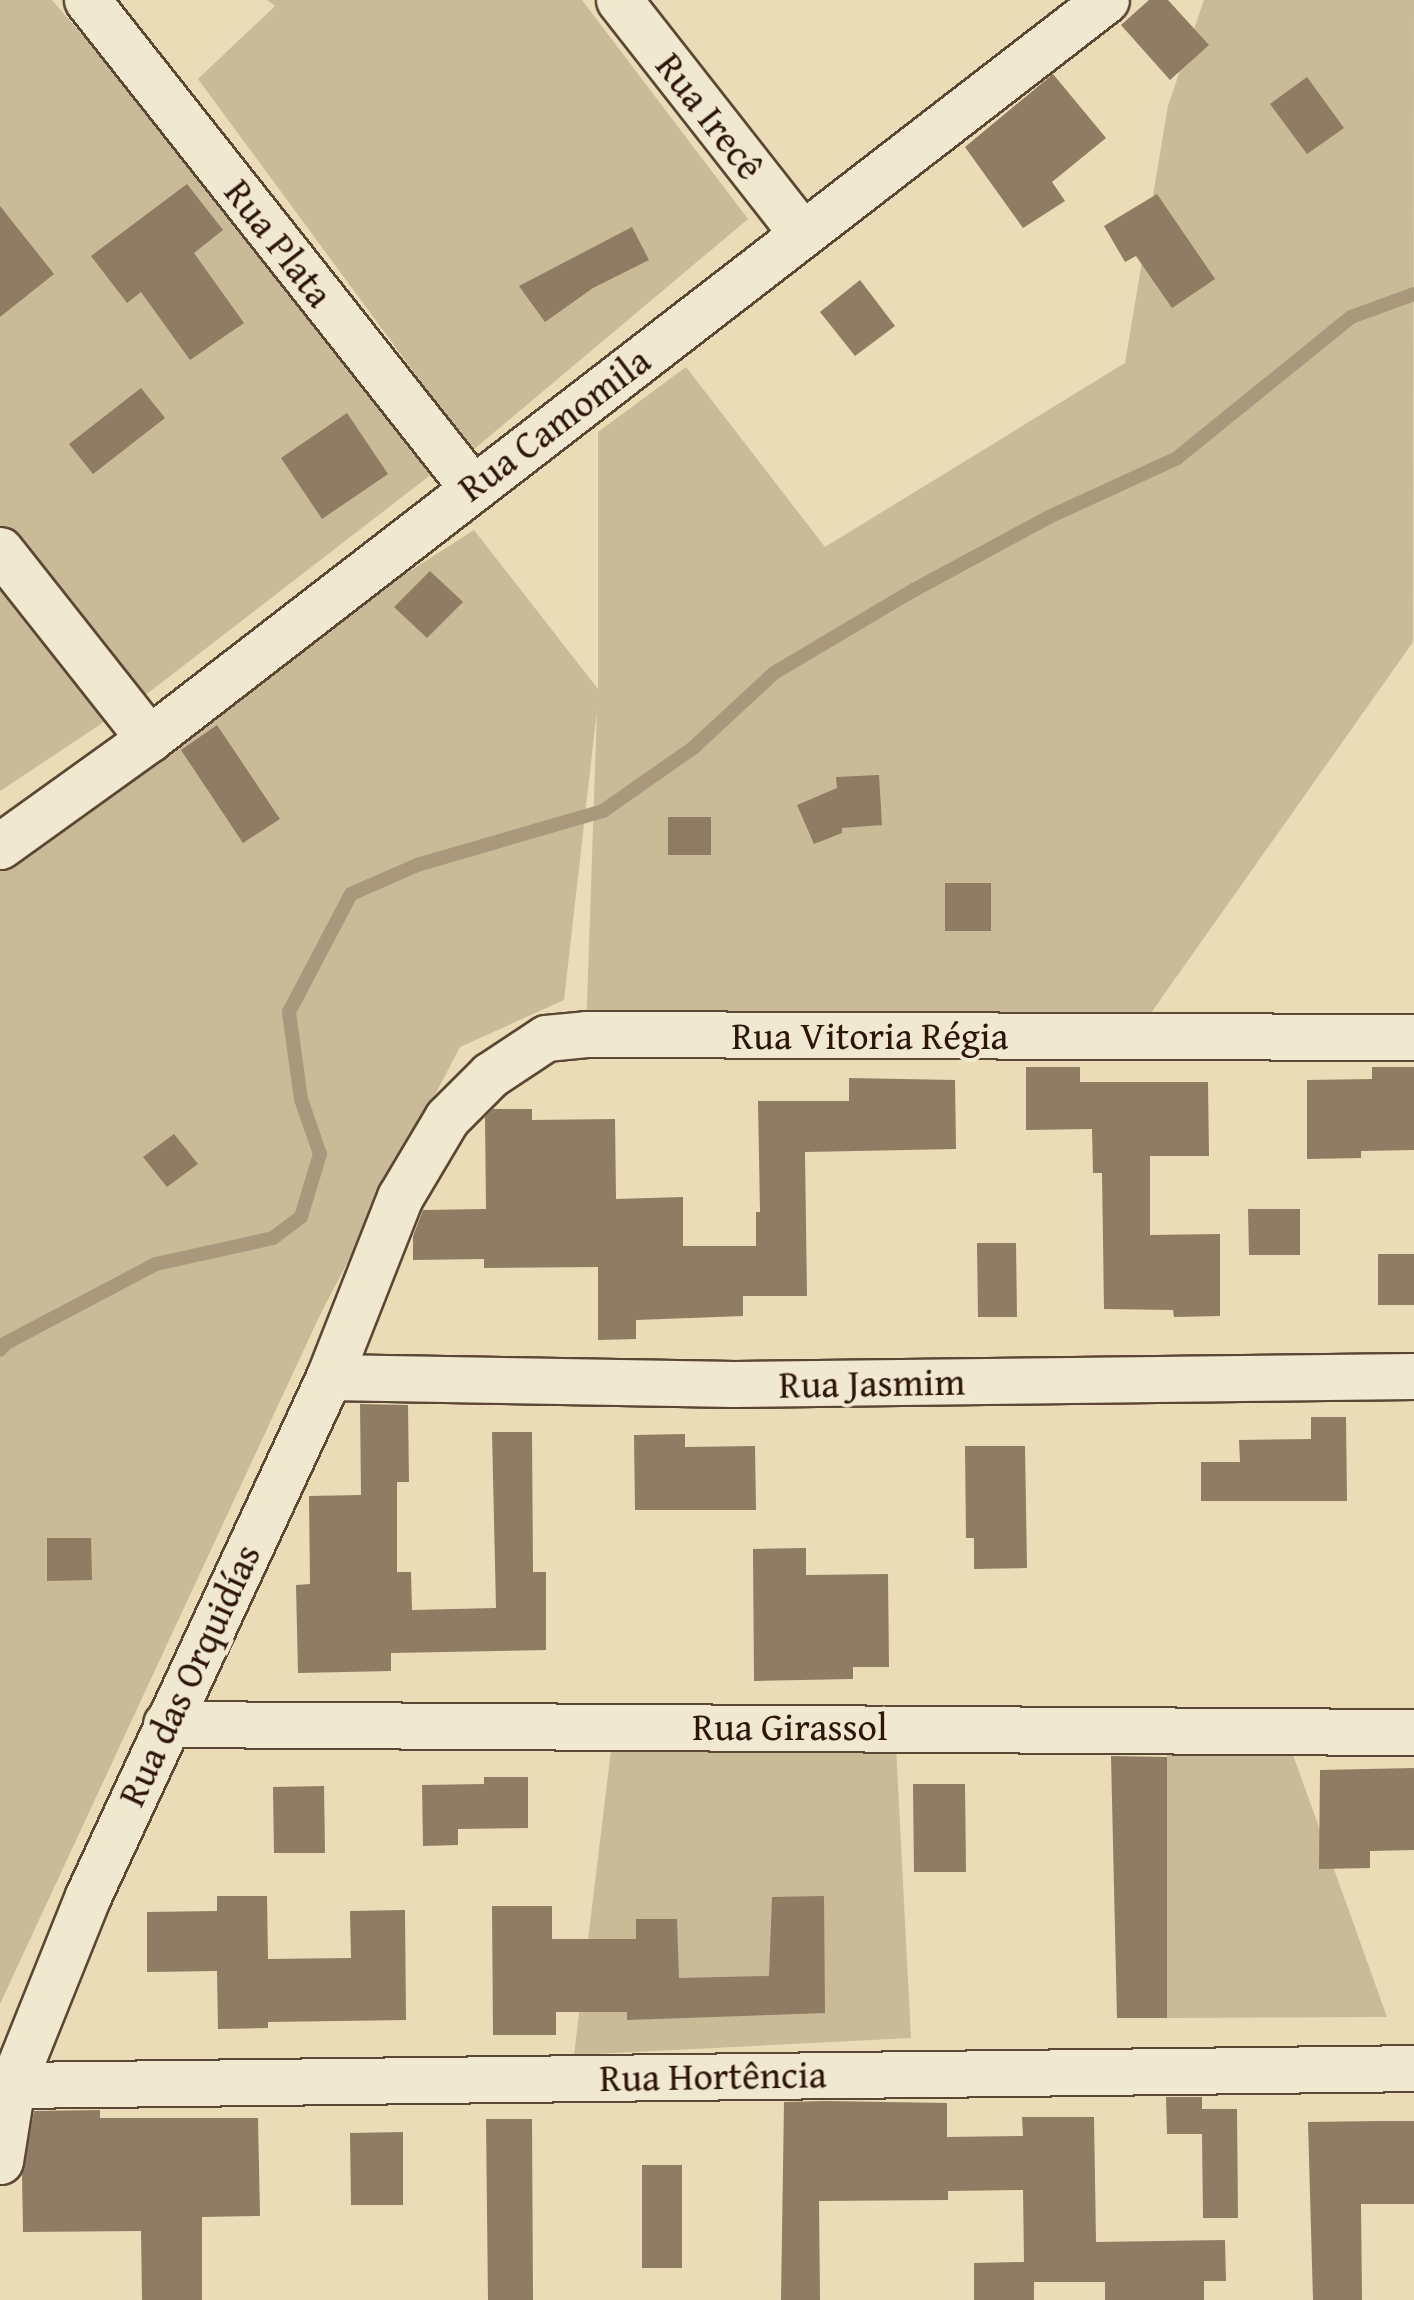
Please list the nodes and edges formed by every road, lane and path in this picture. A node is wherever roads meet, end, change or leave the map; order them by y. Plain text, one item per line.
1 (87, 0) edge
2 (619, 0) edge
3 (1106, 0) edge
4 (801, 232) junction
5 (472, 486) junction
6 (0, 550) edge
7 (149, 739) junction
8 (0, 846) edge
9 (1414, 1037) edge
10 (400, 1197) joint
11 (1414, 1376) edge
12 (329, 1377) junction
13 (166, 1724) junction
14 (1414, 1732) edge
15 (1414, 2068) edge
16 (12, 2084) junction
17 (0, 2161) edge

1 - 5 street, Rua Plata
2 - 4 street, Rua Irecê
3 - 4 street, Rua Camomila
4 - 5 street, Rua Camomila
5 - 7 street, Rua Camomila
6 - 7 street
7 - 8 street, Rua Camomila
9 - 10 street, Rua Vitoria Régia
10 - 12 street, Rua das Orquidías
11 - 12 street, Rua Jasmim
12 - 13 street, Rua das Orquidías
13 - 14 street, Rua Girassol
13 - 16 street, Rua das Orquidías
15 - 16 street, Rua Hortência
16 - 17 street, Rua das Orquidías

